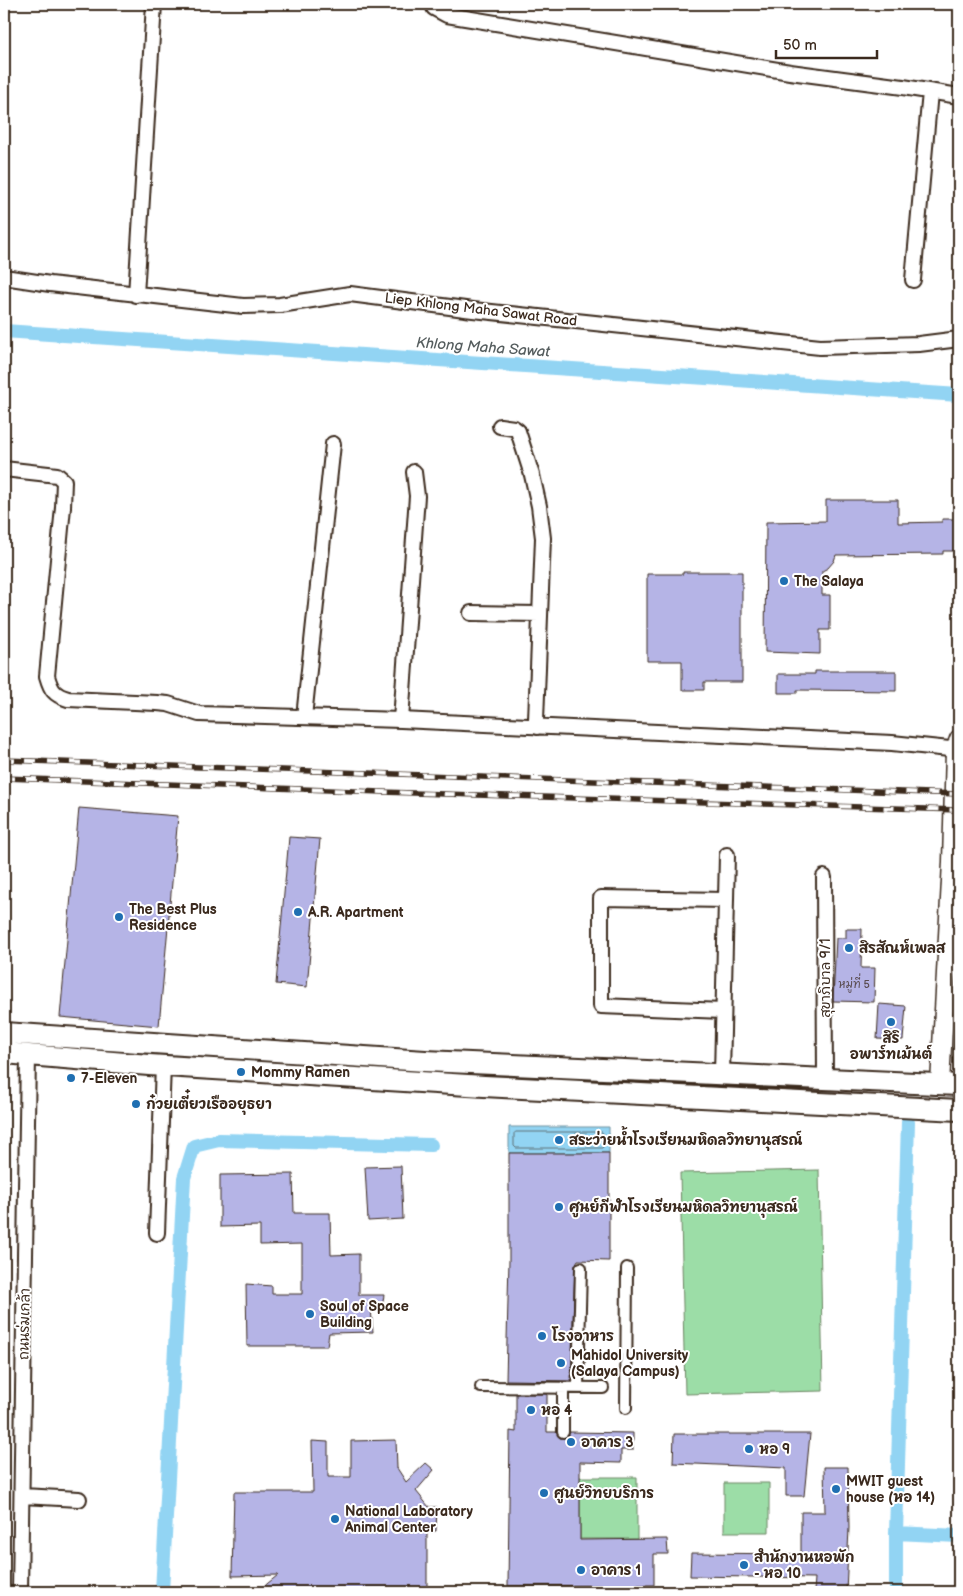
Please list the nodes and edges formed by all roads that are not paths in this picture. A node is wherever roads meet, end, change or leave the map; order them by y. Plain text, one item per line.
1 (154, 4) edge
2 (433, 4) edge
3 (930, 92) junction
4 (959, 96) edge
5 (4, 277) edge
6 (913, 280) dead end
7 (136, 295) junction
8 (959, 339) edge
9 (500, 426) dead end
10 (333, 444) dead end
11 (4, 469) edge
12 (414, 472) dead end
13 (471, 612) dead end
14 (540, 614) junction
15 (304, 717) junction
16 (401, 720) junction
17 (537, 727) junction
18 (958, 746) edge
19 (956, 831) edge
20 (727, 855) dead end
21 (824, 877) dead end
22 (726, 900) junction
23 (723, 1011) junction
24 (4, 1033) edge
25 (4, 1053) edge
26 (28, 1055) junction
27 (163, 1066) junction
28 (722, 1075) junction
29 (825, 1079) junction
30 (950, 1085) edge
31 (939, 1109) junction
32 (959, 1110) edge
33 (157, 1232) dead end
34 (581, 1268) dead end
35 (626, 1268) dead end
36 (481, 1387) dead end
37 (563, 1388) junction
38 (578, 1388) junction
39 (603, 1388) dead end
40 (626, 1408) dead end
41 (563, 1432) dead end
42 (22, 1496) junction
43 (79, 1498) dead end
44 (20, 1592) edge

1 - 7 street
2 - 3 street
3 - 4 street
3 - 6 street
5 - 7 street, Liep Khlong Maha Sawat Road
7 - 8 street, Liep Khlong Maha Sawat Road
9 - 14 street
10 - 15 street
11 - 15 street
12 - 16 street
13 - 14 street
14 - 17 street
15 - 16 street
16 - 17 street
17 - 18 street
18 - 19 street
19 - 30 street
20 - 22 street
21 - 29 street, สุขาภิบาล 9/1
22 - 23 street
22 - 23 street
23 - 28 street
24 - 28 main road
25 - 26 main road
26 - 27 main road
26 - 42 street, ถนนร่มเกล้า
27 - 31 main road
27 - 33 street
28 - 29 main road
29 - 30 main road
30 - 31 main road
31 - 32 main road
34 - 38 street
35 - 40 street
36 - 37 street
37 - 38 street
37 - 41 street
38 - 39 street
42 - 43 street
42 - 44 street, ถนนร่มเกล้า

